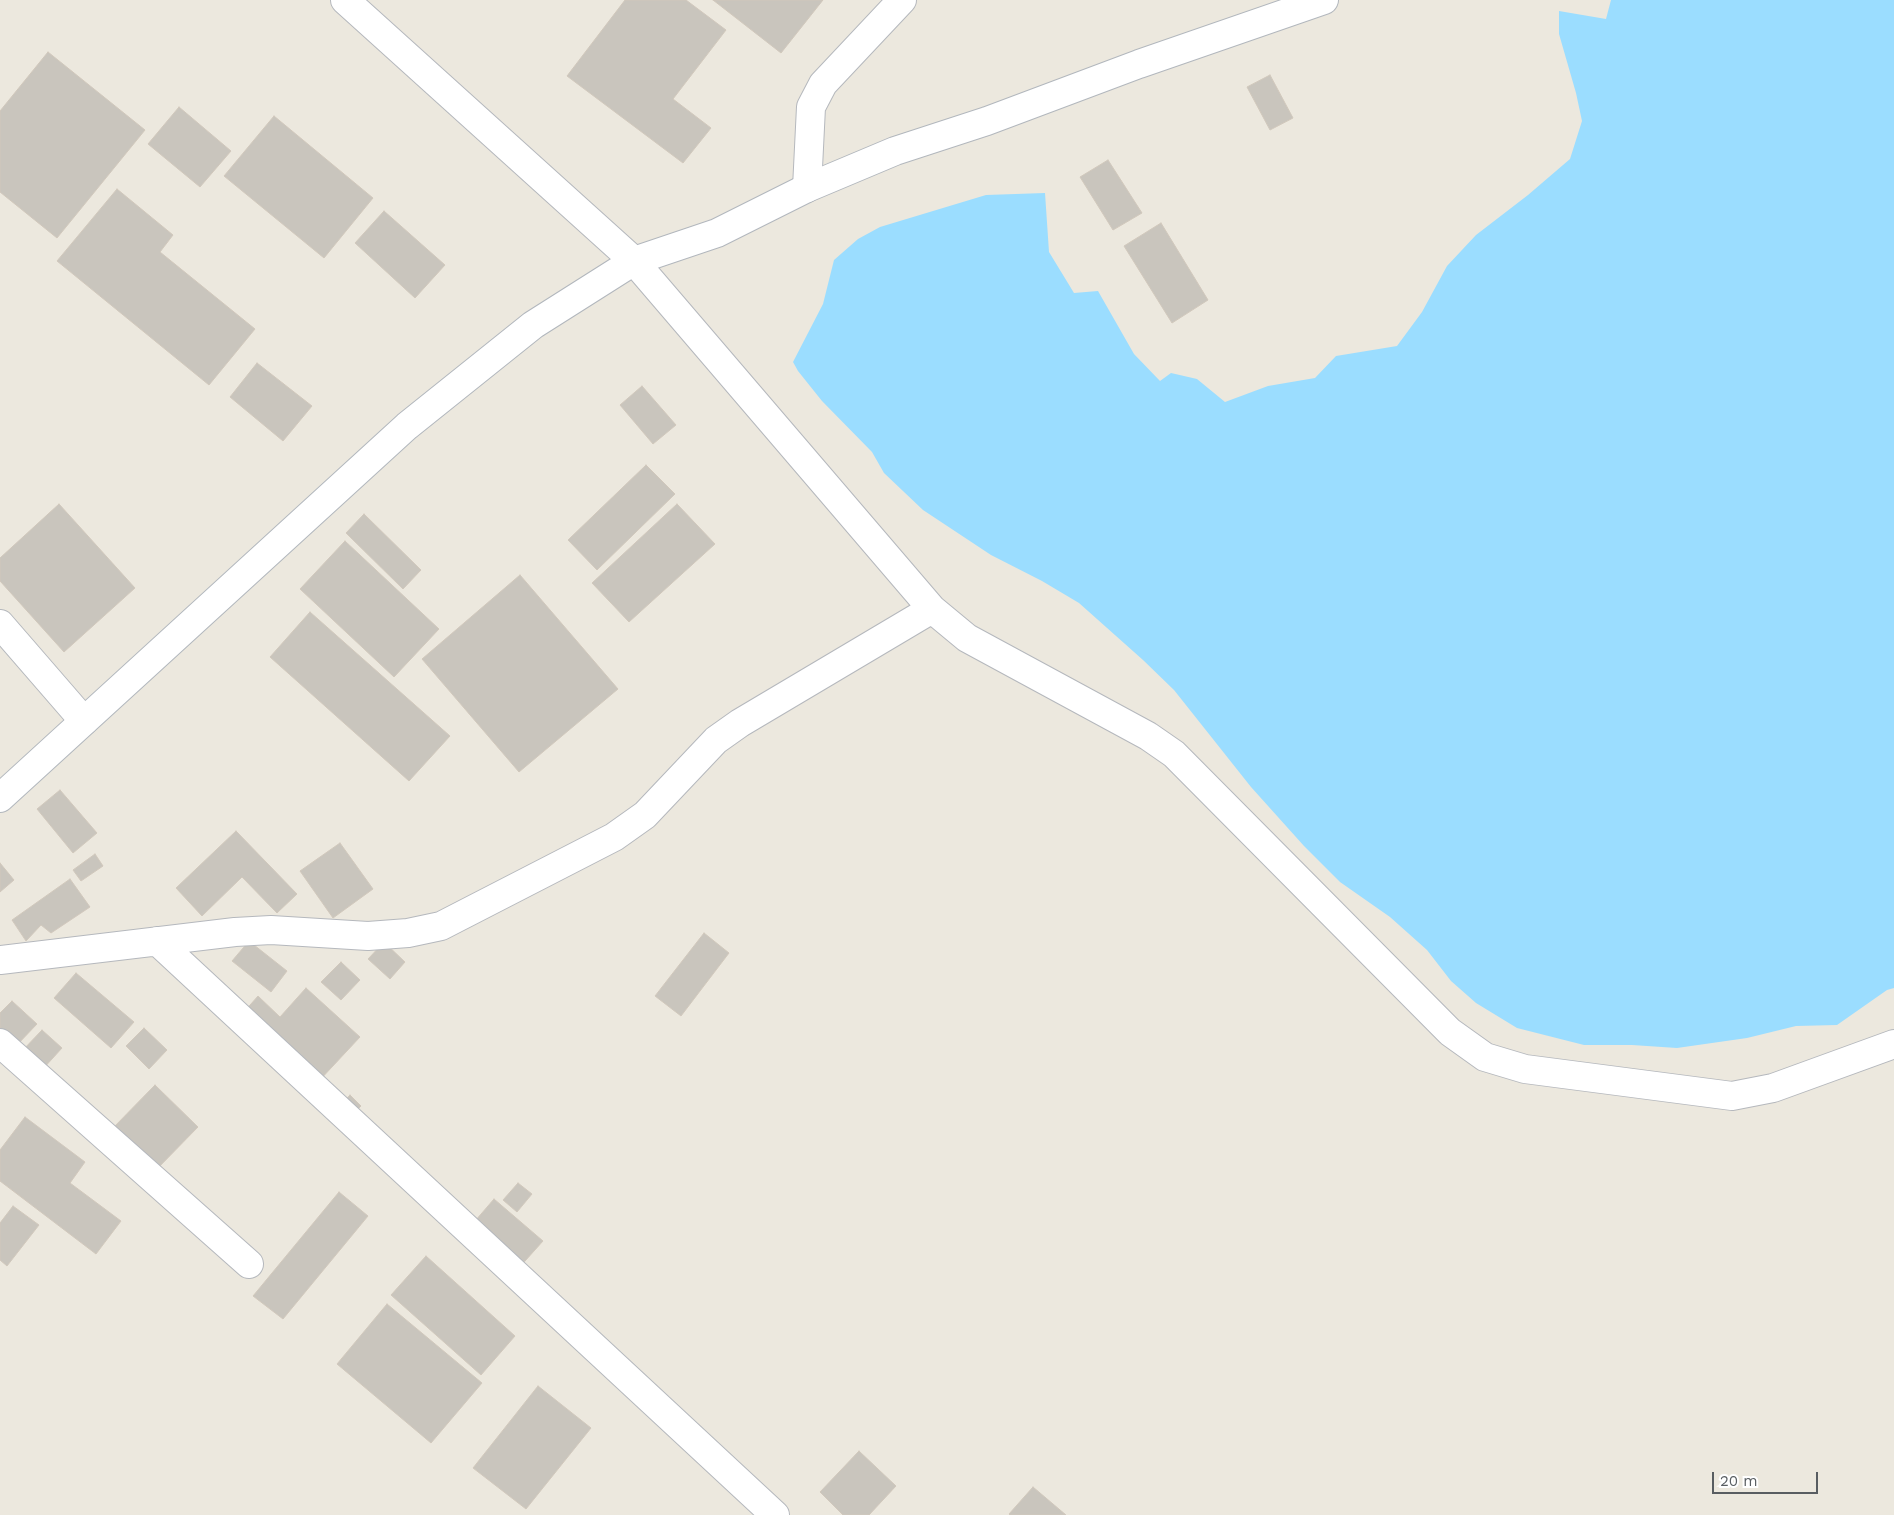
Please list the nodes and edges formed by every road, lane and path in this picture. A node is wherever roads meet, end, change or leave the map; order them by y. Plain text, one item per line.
1 (345, 0) edge
2 (902, 0) edge
3 (1324, 0) edge
4 (807, 188) junction
5 (634, 261) junction
6 (932, 609) junction
7 (0, 624) edge
8 (84, 720) junction
9 (0, 798) edge
10 (157, 941) junction
11 (0, 960) edge
12 (0, 1043) edge
13 (1894, 1044) edge
14 (249, 1264) dead end
15 (775, 1515) edge

1 - 5 street
2 - 4 street
3 - 4 street
4 - 5 street
5 - 6 street
5 - 8 street
6 - 10 street
6 - 13 street
7 - 8 street
8 - 9 street
10 - 11 street
10 - 15 street
12 - 14 street

